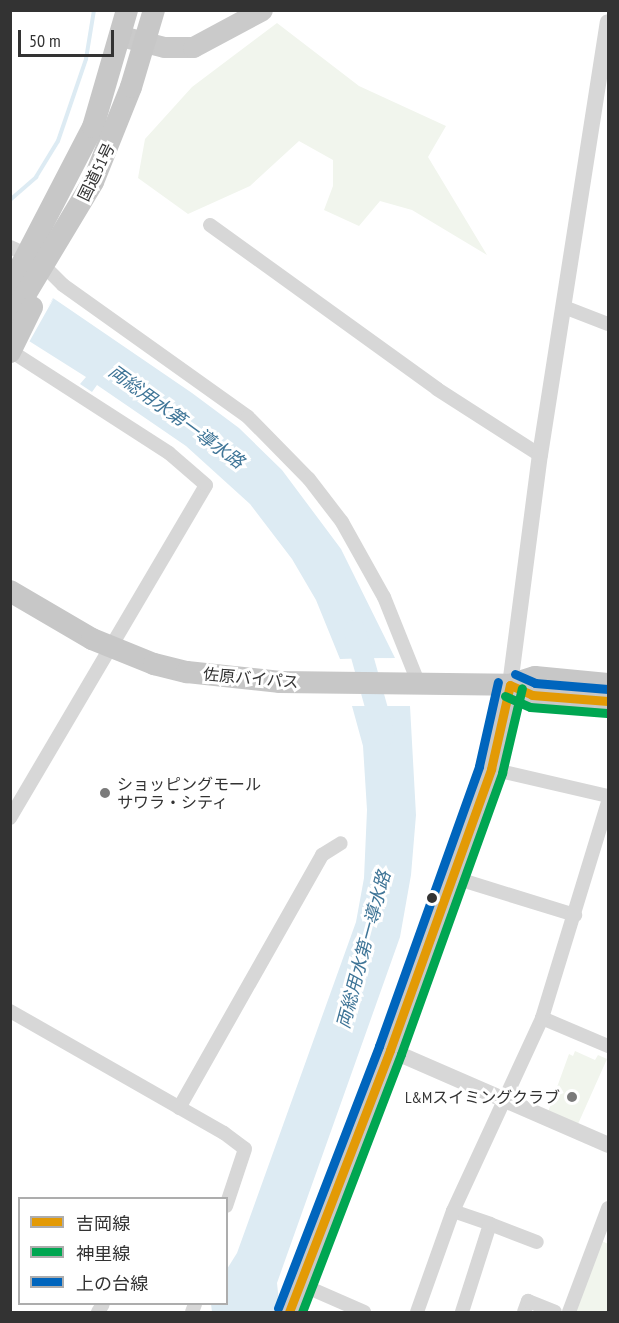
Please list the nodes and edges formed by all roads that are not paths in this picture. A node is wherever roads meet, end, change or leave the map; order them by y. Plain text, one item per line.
1 (127, 10) edge
2 (154, 10) edge
3 (262, 10) edge
4 (609, 22) edge
5 (121, 36) junction
6 (145, 44) junction
7 (605, 73) edge
8 (210, 225) dead end
9 (28, 263) edge
10 (10, 287) edge
11 (564, 307) junction
12 (609, 324) edge
13 (12, 340) edge
14 (540, 455) junction
15 (10, 591) edge
16 (111, 646) junction
17 (414, 682) junction
18 (609, 684) edge
19 (510, 685) junction
20 (609, 701) edge
21 (491, 769) junction
22 (609, 796) edge
23 (609, 802) edge
24 (10, 818) edge
25 (341, 843) dead end
26 (453, 877) junction
27 (574, 915) junction
28 (10, 1011) edge
29 (542, 1018) junction
30 (609, 1046) edge
31 (390, 1050) junction
32 (506, 1100) junction
33 (179, 1108) junction
34 (609, 1145) edge
35 (228, 1200) edge
36 (609, 1208) edge
37 (453, 1211) junction
38 (490, 1224) junction
39 (602, 1237) edge
40 (537, 1242) dead end
41 (300, 1284) junction
42 (289, 1312) edge
43 (364, 1312) edge
44 (417, 1312) edge
45 (462, 1312) edge
46 (524, 1312) edge
47 (555, 1312) edge
48 (569, 1312) edge

1 - 5 highway, 国道51号
2 - 6 highway, 国道51号
3 - 6 main road
4 - 7 street
5 - 6 main road
5 - 9 highway, 国道51号
6 - 9 highway, 国道51号
7 - 11 street
8 - 14 street
9 - 10 highway
9 - 13 highway
9 - 17 street
11 - 12 street
11 - 14 street
13 - 16 street
14 - 19 street
15 - 16 highway, 佐原バイパス
16 - 17 highway, 佐原バイパス
16 - 24 street
17 - 19 highway, 佐原バイパス
18 - 19 highway
19 - 20 highway
19 - 21 highway
21 - 22 street
21 - 26 highway
23 - 27 street
25 - 33 street
26 - 27 street
26 - 31 highway
27 - 29 street
28 - 33 street
29 - 30 street
29 - 32 street
31 - 32 street
31 - 41 highway
32 - 34 street
32 - 37 street
33 - 35 street
36 - 39 street
37 - 38 street
37 - 44 street
38 - 40 street
38 - 45 street
39 - 48 street
41 - 42 highway
41 - 43 street
46 - 47 street

